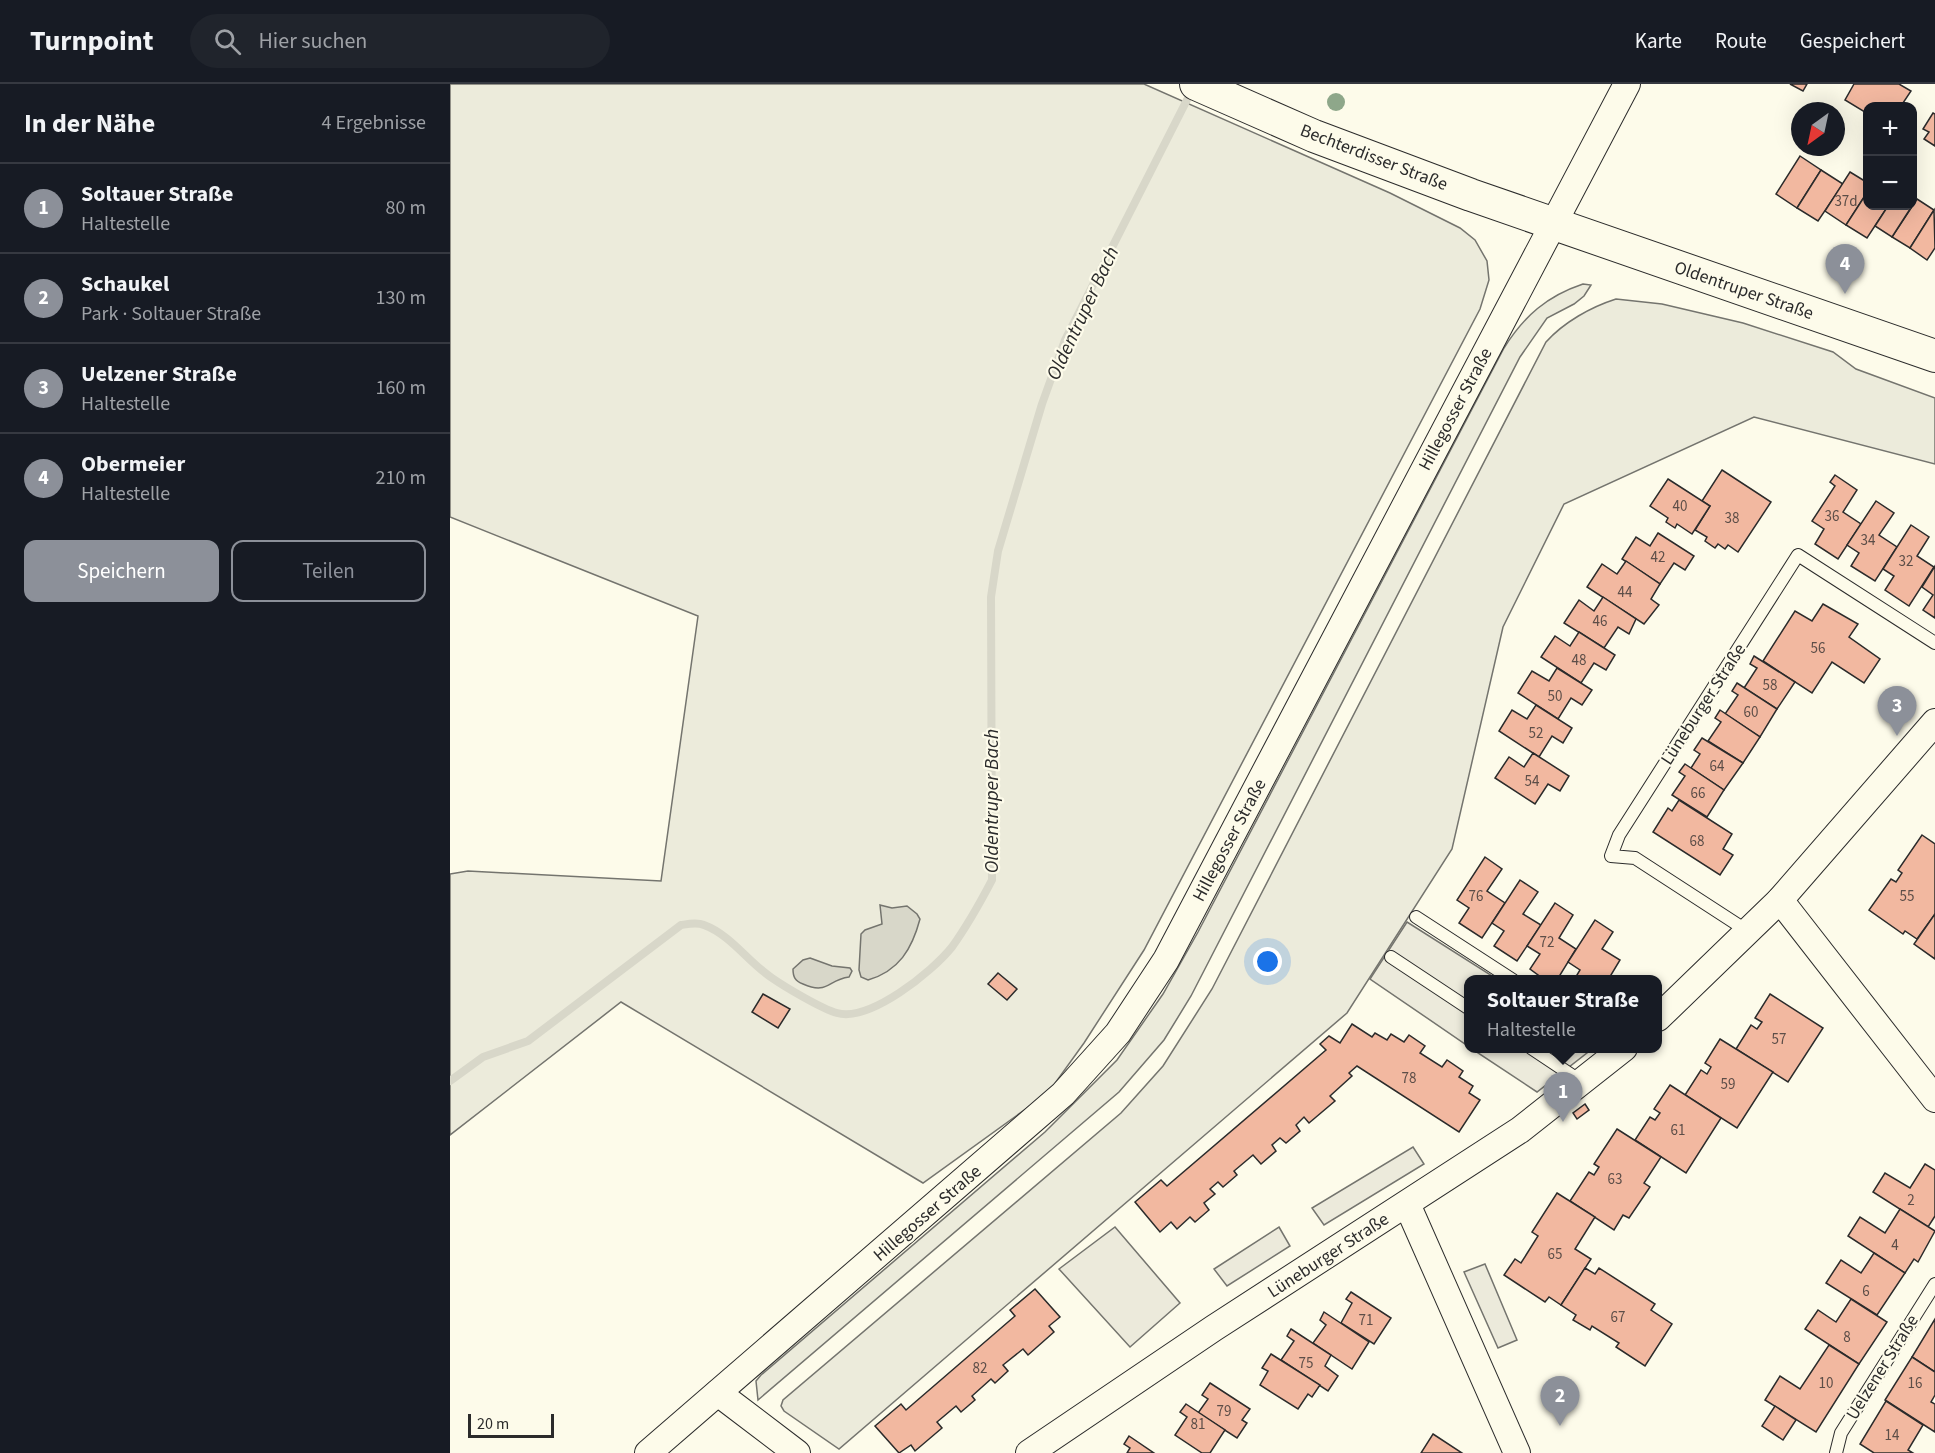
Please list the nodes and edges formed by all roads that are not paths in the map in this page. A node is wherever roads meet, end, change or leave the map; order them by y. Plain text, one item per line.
1 (1196, 84) edge
2 (1627, 84) edge
3 (1554, 223) junction
4 (1935, 356) edge
5 (1935, 643) edge
6 (1935, 722) edge
7 (1780, 900) junction
8 (1416, 917) dead end
9 (1749, 932) junction
10 (1391, 957) dead end
11 (1505, 975) edge
12 (1464, 1005) edge
13 (1662, 1014) edge
14 (1538, 1053) edge
15 (1617, 1053) edge
16 (1583, 1083) junction
17 (1935, 1099) edge
18 (1407, 1204) junction
19 (1935, 1284) edge
20 (718, 1394) junction
21 (648, 1453) edge
22 (797, 1453) edge
23 (1029, 1453) edge
24 (1517, 1453) edge
25 (1836, 1453) edge

1 - 3 street, Bechterdisser Straße
2 - 3 street, Hillegosser Straße
3 - 4 street, Oldentruper Straße
3 - 20 street, Hillegosser Straße
5 - 9 lane, Lüneburger Straße
6 - 7 street
7 - 9 street
7 - 17 street
8 - 11 lane
9 - 13 street
10 - 12 lane
14 - 16 lane
15 - 16 street, Lüneburger Straße
16 - 18 street, Lüneburger Straße
18 - 23 street, Lüneburger Straße
18 - 24 street
19 - 25 lane, Uelzener Straße
20 - 21 street, Hillegosser Straße
20 - 22 street

